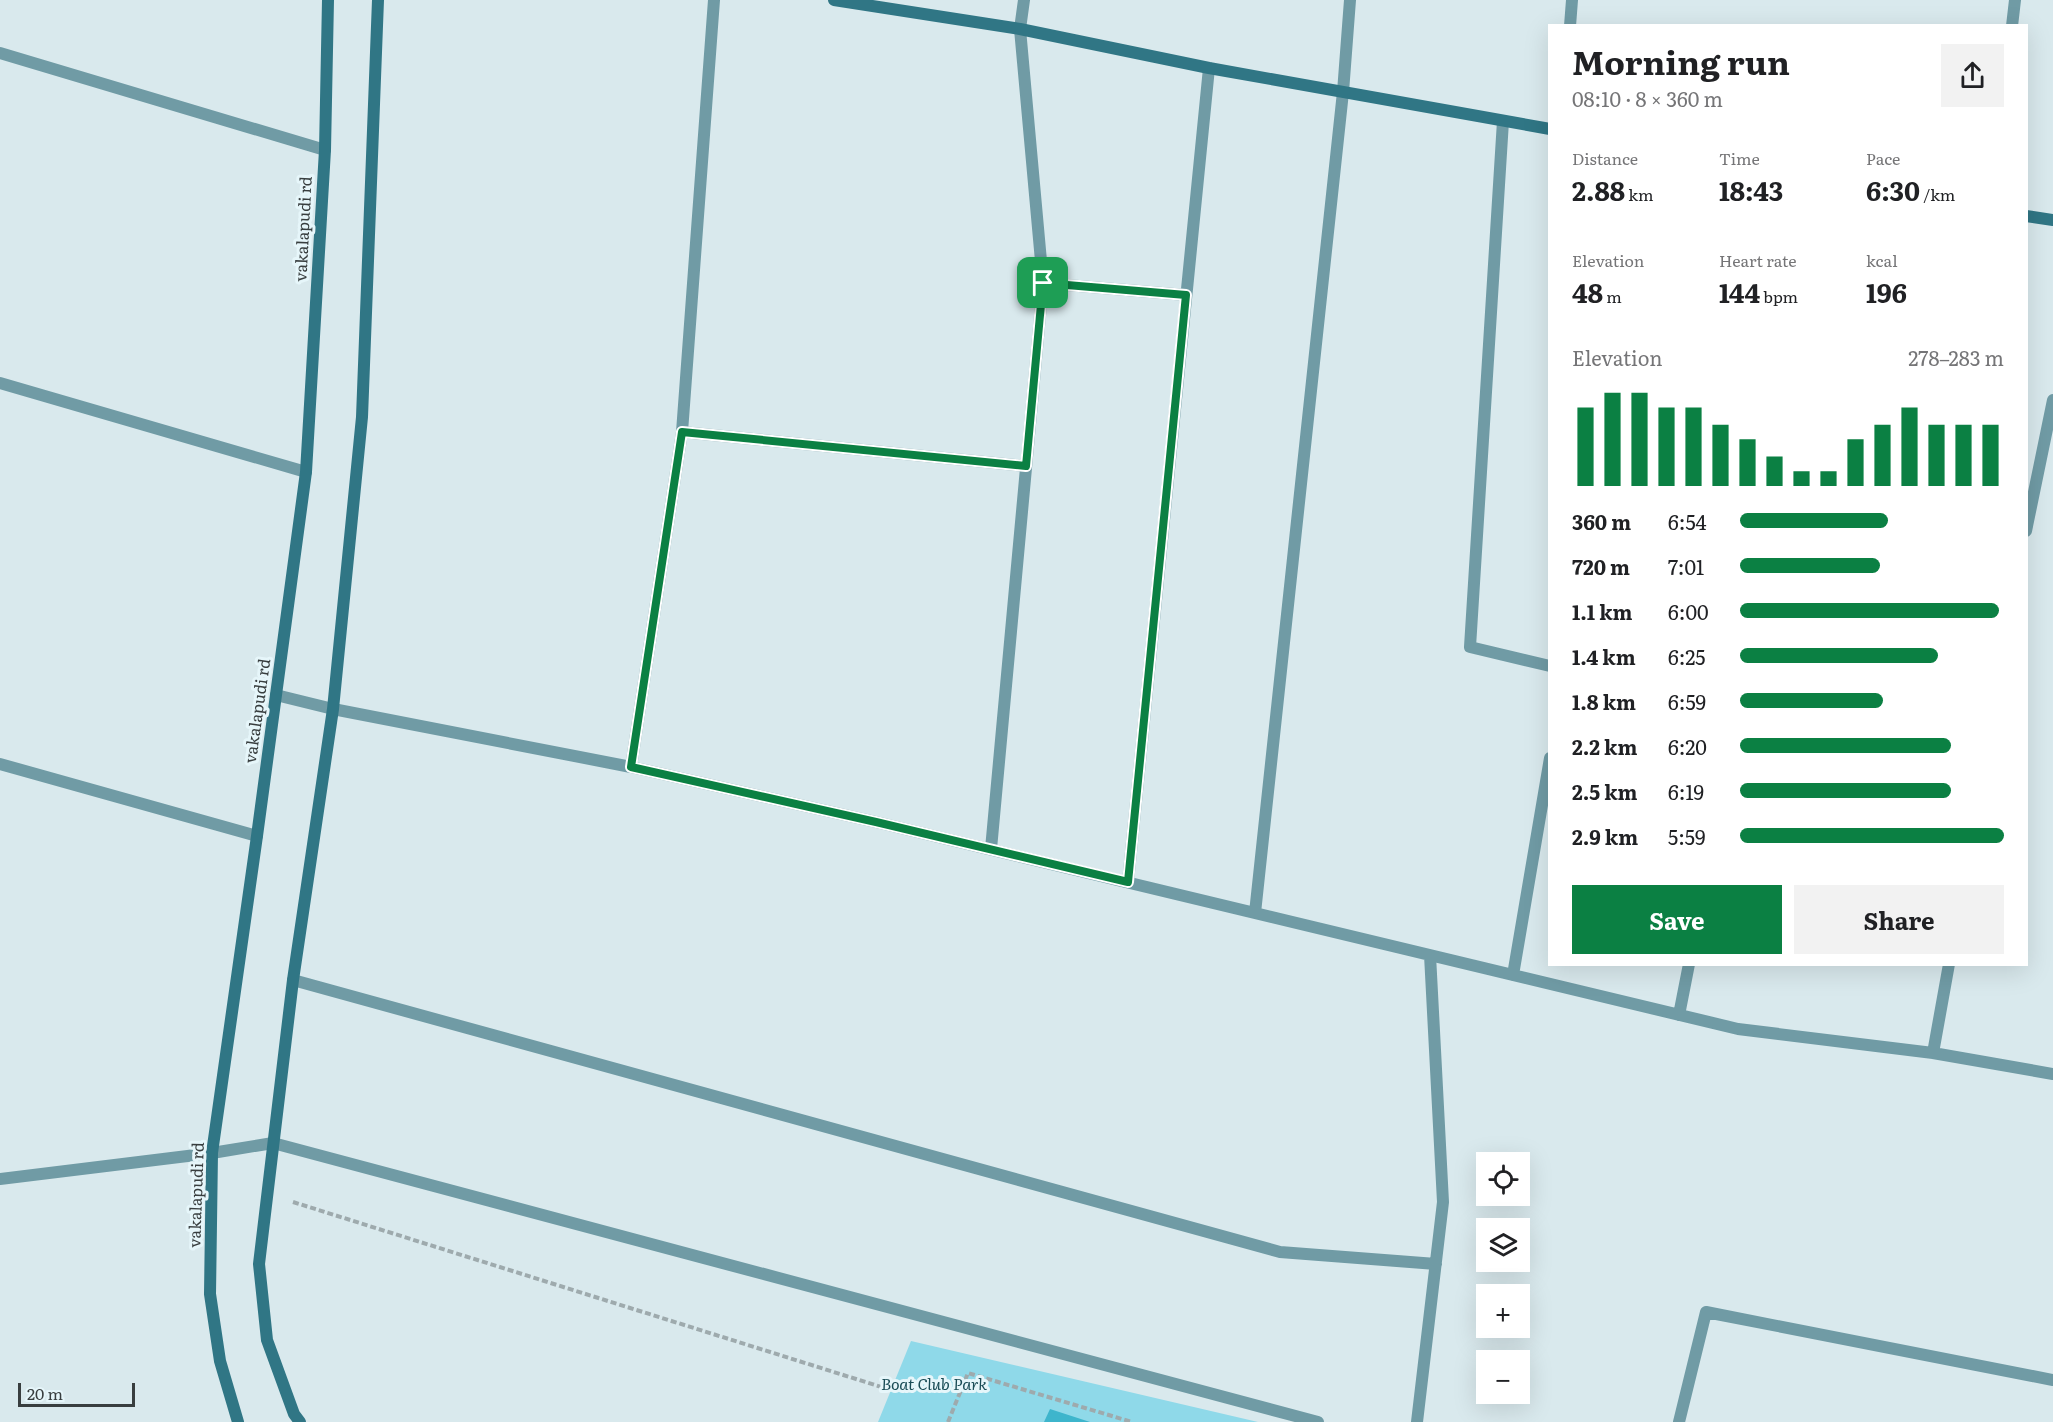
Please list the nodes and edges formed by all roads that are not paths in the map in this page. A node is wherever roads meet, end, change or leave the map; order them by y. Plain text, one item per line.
1 (328, 0) edge
2 (378, 0) edge
3 (714, 0) edge
4 (834, 0) edge
5 (1024, 0) edge
6 (1350, 0) edge
7 (1572, 0) edge
8 (2015, 0) edge
9 (863, 3) edge
10 (1570, 24) edge
11 (2012, 24) edge
12 (1020, 29) junction
13 (0, 52) edge
14 (1209, 68) junction
15 (1343, 92) junction
16 (1503, 121) junction
17 (1548, 129) edge
18 (325, 150) junction
19 (2028, 216) edge
20 (2053, 220) edge
21 (1043, 283) junction
22 (1186, 295) junction
23 (0, 383) edge
24 (2053, 400) edge
25 (682, 432) junction
26 (1026, 466) junction
27 (306, 472) junction
28 (2028, 521) edge
29 (1548, 666) edge
30 (276, 695) junction
31 (333, 709) junction
32 (631, 767) junction
33 (1, 769) edge
34 (1548, 770) edge
35 (257, 836) junction
36 (991, 849) junction
37 (1128, 882) junction
38 (1255, 913) junction
39 (1430, 955) junction
40 (1689, 966) edge
41 (1949, 966) edge
42 (1513, 975) junction
43 (293, 980) junction
44 (1679, 1014) junction
45 (1933, 1053) junction
46 (2053, 1074) edge
47 (273, 1143) junction
48 (212, 1153) junction
49 (0, 1179) edge
50 (1436, 1264) junction
51 (2053, 1380) edge
52 (238, 1422) edge
53 (300, 1422) edge
54 (1318, 1422) edge
55 (1417, 1422) edge
56 (1679, 1422) edge

1 - 18 main road, vakalapudi rd
2 - 31 main road
3 - 25 street
4 - 9 main road
5 - 12 street
6 - 15 street
7 - 10 street
8 - 11 street
9 - 12 main road
12 - 14 main road
12 - 21 street
13 - 18 street
14 - 15 main road
14 - 22 street
15 - 16 main road
15 - 38 street
16 - 17 main road
16 - 29 street
18 - 27 main road, vakalapudi rd
19 - 20 main road
21 - 22 street
21 - 26 street
22 - 37 street
23 - 27 street
24 - 28 street
25 - 26 street
25 - 32 street
26 - 36 street
27 - 30 main road, vakalapudi rd
30 - 31 street
30 - 35 main road, vakalapudi rd
31 - 32 street
31 - 43 main road
32 - 36 street
33 - 35 street
34 - 42 street
35 - 48 main road, vakalapudi rd
36 - 37 street
37 - 38 street
38 - 39 street
39 - 42 street
39 - 50 street
40 - 44 street
41 - 45 street
42 - 44 street
43 - 47 main road
43 - 50 street
44 - 45 street
45 - 46 street
47 - 48 street
47 - 53 main road
47 - 54 street
48 - 49 street
48 - 52 main road, vakalapudi rd
50 - 55 street
51 - 56 street

